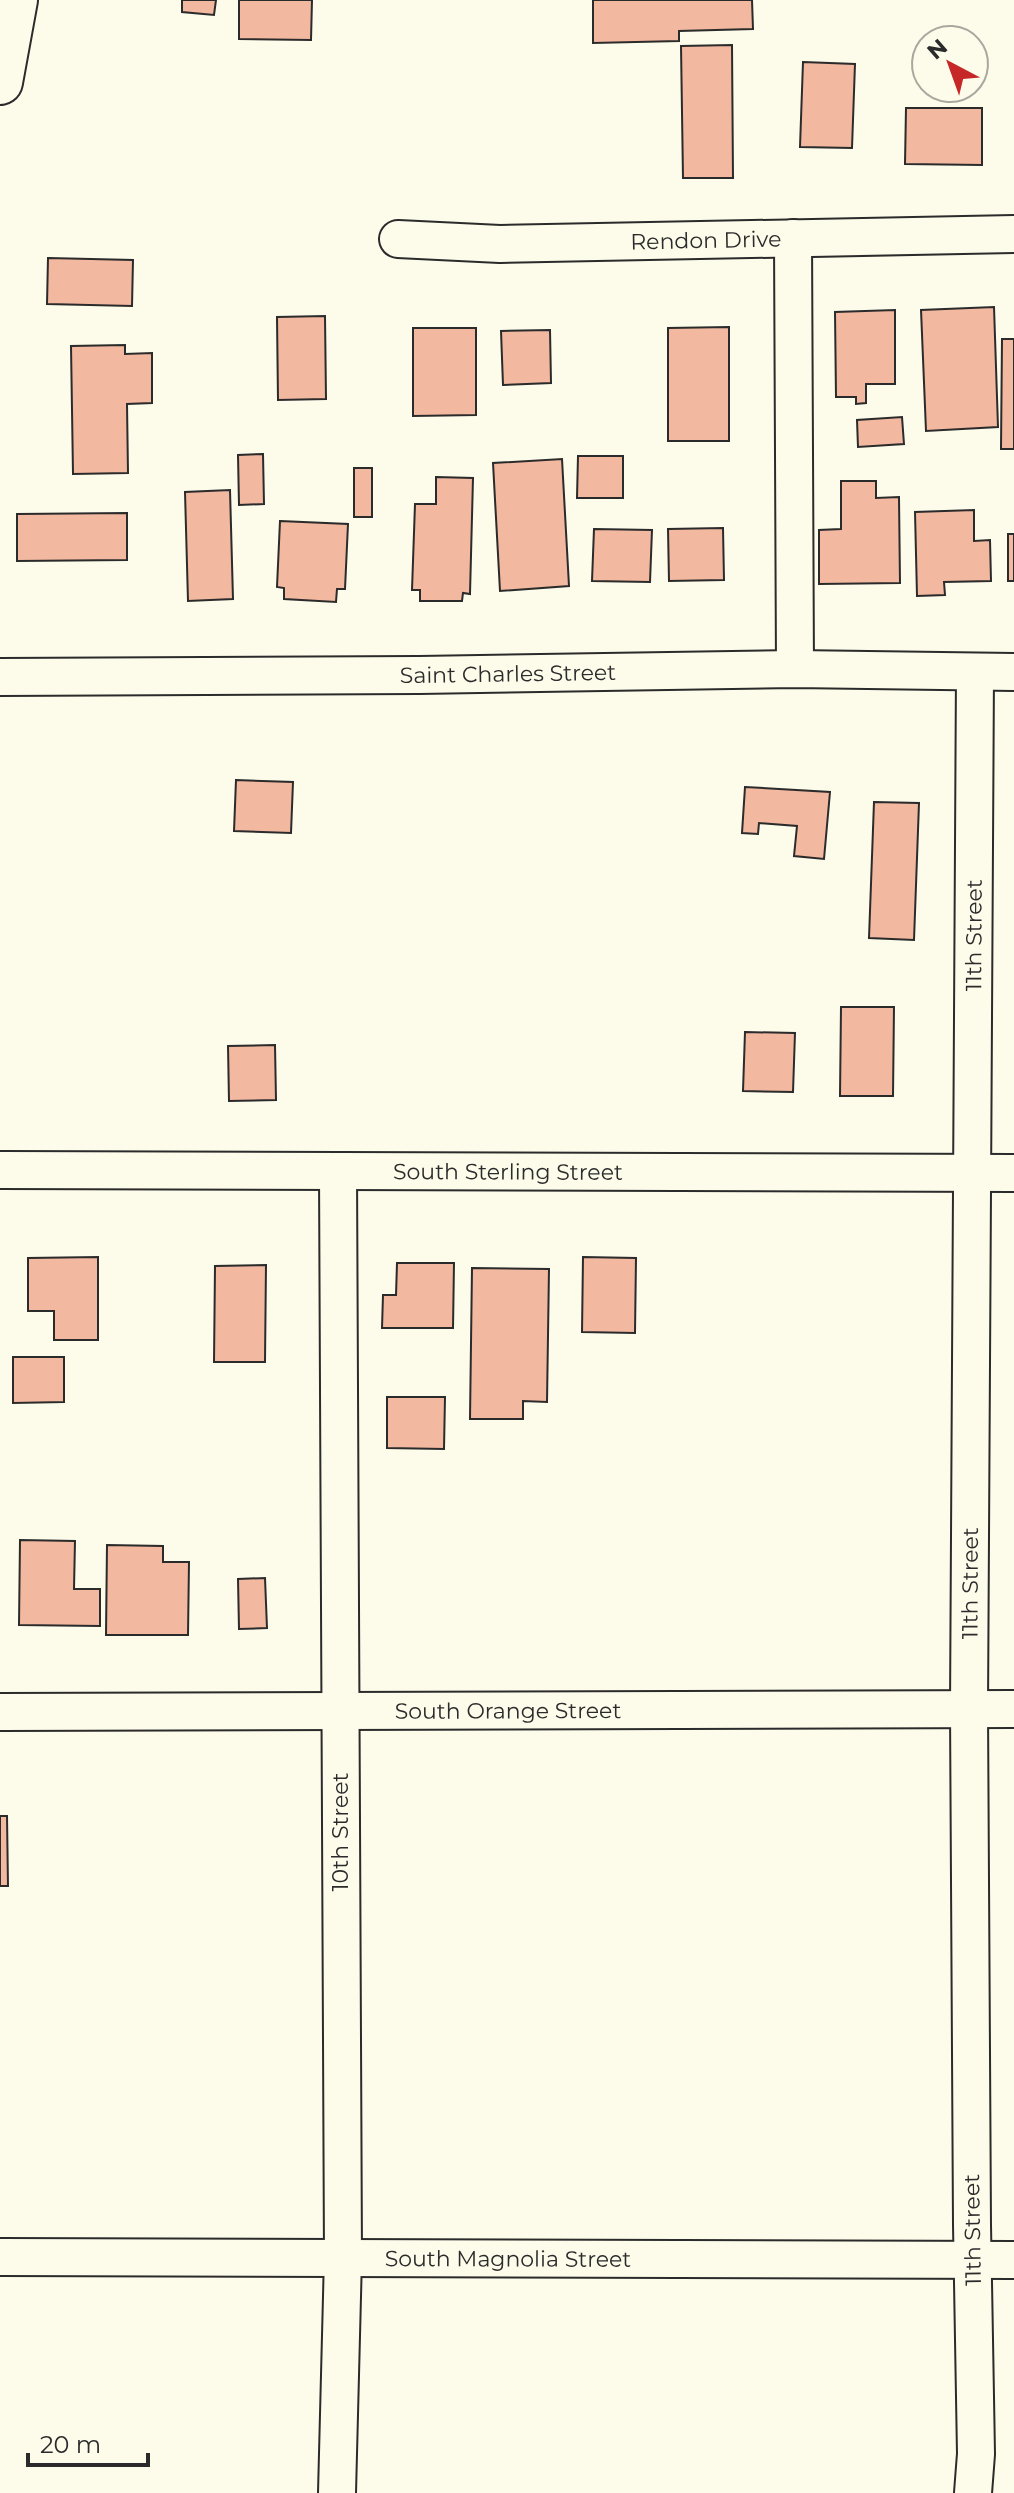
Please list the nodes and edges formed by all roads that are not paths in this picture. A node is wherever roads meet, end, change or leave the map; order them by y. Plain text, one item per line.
1 (15, 0) edge
2 (0, 82) edge
3 (1014, 234) edge
4 (793, 238) junction
5 (398, 239) dead end
6 (795, 669) junction
7 (975, 672) junction
8 (1014, 672) edge
9 (0, 677) edge
10 (0, 1170) edge
11 (338, 1171) junction
12 (972, 1172) junction
13 (1014, 1173) edge
14 (969, 1709) junction
15 (1014, 1709) edge
16 (0, 1712) edge
17 (339, 1712) junction
18 (0, 2257) edge
19 (343, 2257) junction
20 (972, 2260) junction
21 (1014, 2260) edge
22 (345, 2490) edge
23 (973, 2493) edge

1 - 2 main road
3 - 4 street, Rendon Drive
4 - 5 street, Rendon Drive
4 - 6 street
6 - 7 street, Saint Charles Street
6 - 9 street, Saint Charles Street
7 - 8 street, Saint Charles Street
7 - 12 street, 11th Street
10 - 11 street, South Sterling Street
11 - 12 street, South Sterling Street
11 - 17 street, 10th Street
12 - 13 street, South Sterling Street
12 - 14 street, 11th Street
14 - 15 street, South Orange Street
14 - 17 street, South Orange Street
14 - 20 street, 11th Street
16 - 17 street, South Orange Street
17 - 19 street, 10th Street
18 - 19 street, South Magnolia Street
19 - 20 street, South Magnolia Street
19 - 22 street, 10th Street
20 - 21 street, South Magnolia Street
20 - 23 street, 11th Street

